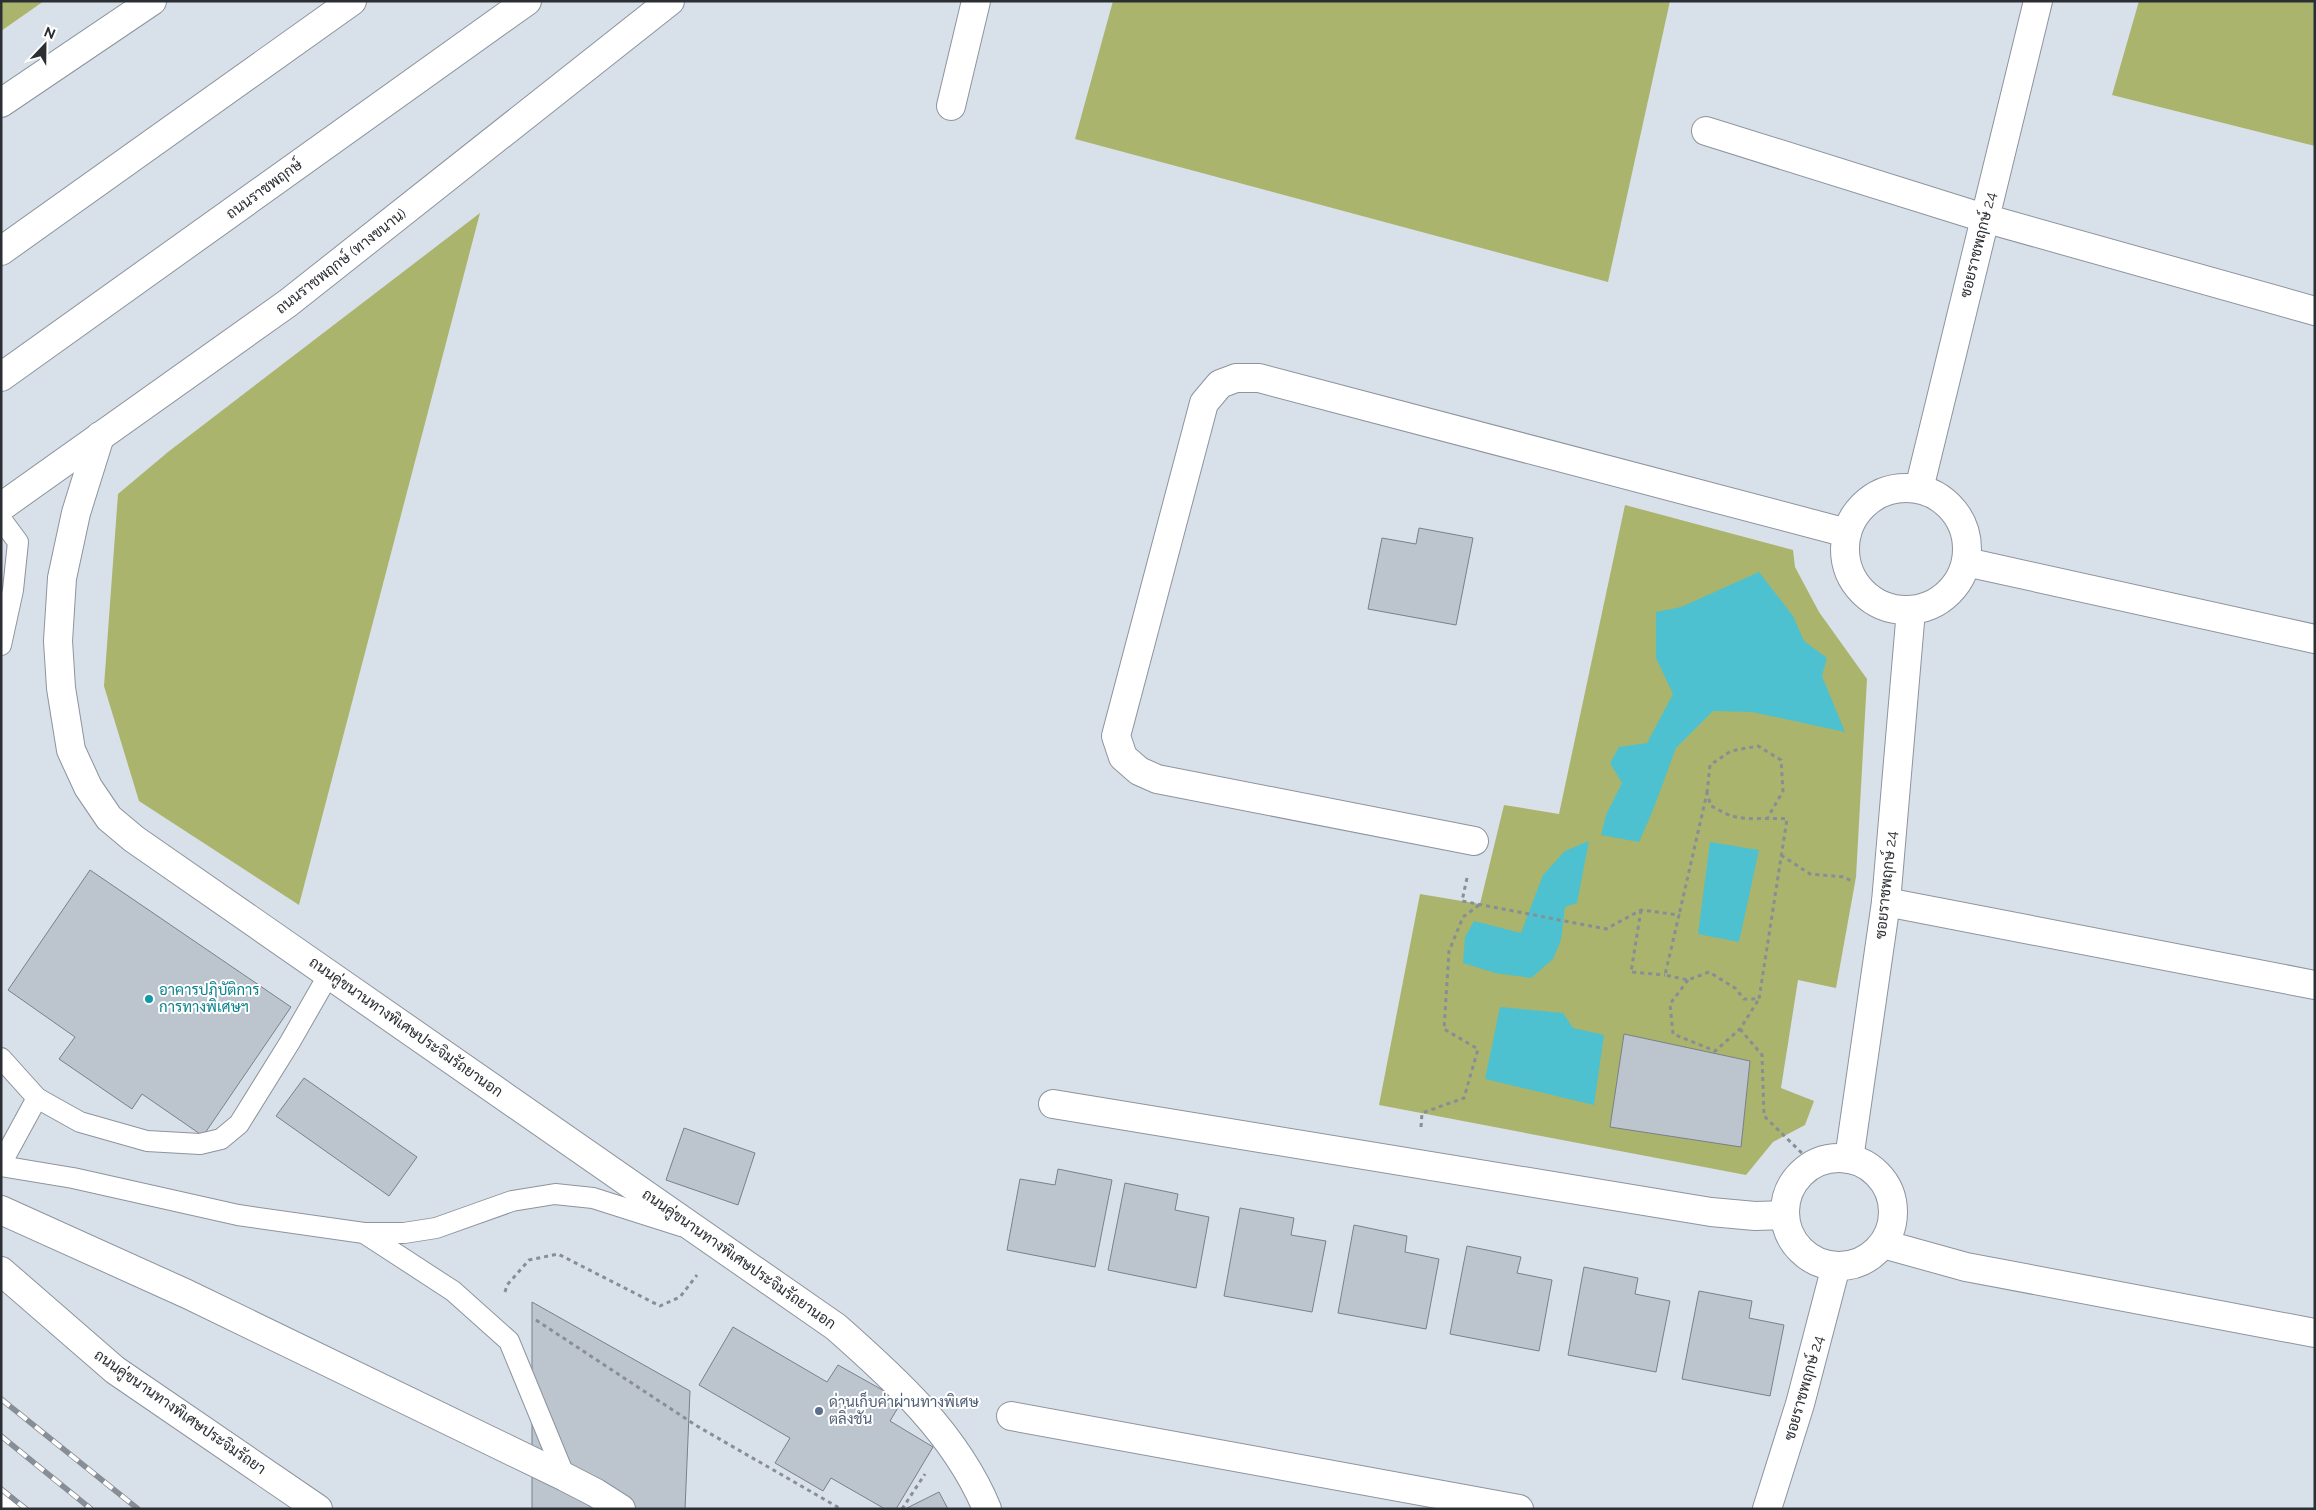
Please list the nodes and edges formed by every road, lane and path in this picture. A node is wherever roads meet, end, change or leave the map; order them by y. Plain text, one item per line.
1 (152, 1) edge
2 (352, 1) edge
3 (527, 1) edge
4 (670, 1) edge
5 (976, 1) edge
6 (2038, 1) edge
7 (1, 103) edge
8 (951, 106) dead end
9 (1706, 131) dead end
10 (1984, 218) junction
11 (1, 251) edge
12 (2315, 311) edge
13 (3, 376) edge
14 (100, 436) junction
15 (1919, 489) junction
16 (1, 506) edge
17 (1, 519) edge
18 (1847, 533) junction
19 (1966, 562) junction
20 (1911, 610) junction
21 (2315, 639) edge
22 (1, 645) edge
23 (1707, 793) junction
24 (1768, 817) junction
25 (1474, 841) joint
26 (1781, 855) junction
27 (1886, 902) junction
28 (1480, 905) junction
29 (1641, 910) junction
30 (1678, 916) junction
31 (329, 974) junction
32 (1665, 975) junction
33 (1688, 980) junction
34 (2315, 985) edge
35 (1758, 999) junction
36 (1740, 1029) junction
37 (1, 1058) edge
38 (37, 1098) junction
39 (1053, 1104) dead end
40 (1849, 1159) junction
41 (1813, 1164) junction
42 (1, 1165) edge
43 (1418, 1165) junction
44 (1, 1210) edge
45 (1785, 1214) junction
46 (364, 1233) junction
47 (712, 1239) junction
48 (1883, 1244) junction
49 (1836, 1266) junction
50 (1, 1270) edge
51 (503, 1299) dead end
52 (528, 1314) dead end
53 (2315, 1333) edge
54 (1012, 1416) dead end
55 (565, 1477) junction
56 (1, 1505) edge
57 (6, 1509) edge
58 (318, 1509) edge
59 (621, 1509) edge
60 (841, 1509) edge
61 (987, 1509) edge
62 (1518, 1509) edge
63 (1767, 1509) edge

1 - 7 main road
2 - 11 main road
3 - 13 main road, ถนนราชพฤกษ์
4 - 14 main road, ถนนราชพฤกษ์ (ทางขนาน)
5 - 8 main road
6 - 10 main road, ซอยราชพฤกษ์ 24
9 - 10 main road
10 - 12 main road
10 - 15 main road, ซอยราชพฤกษ์ 24
14 - 16 main road, ถนนราชพฤกษ์ (ทางขนาน)
14 - 31 main road, ถนนคู่ขนานทางพิเศษประจิมรัถยานอก
15 - 18 main road
15 - 19 main road
17 - 22 lane
18 - 20 main road
18 - 25 main road
19 - 20 main road
19 - 21 main road
20 - 27 main road, ซอยราชพฤกษ์ 24
23 - 24 path
23 - 24 path
23 - 30 path
24 - 26 path
25 - 28 path
26 - 27 path
26 - 35 path
27 - 34 main road
27 - 40 main road, ซอยราชพฤกษ์ 24
28 - 29 path
28 - 43 path
29 - 30 path
29 - 32 path
30 - 32 path
31 - 38 lane
31 - 47 main road, ถนนคู่ขนานทางพิเศษประจิมรัถยานอก
32 - 33 path
33 - 35 path
33 - 36 path
35 - 36 path
36 - 41 path
37 - 38 lane
38 - 42 lane
39 - 43 main road
40 - 41 main road
40 - 48 main road
41 - 45 main road
42 - 46 lane
43 - 45 main road
44 - 55 main road
45 - 49 main road
46 - 47 lane
46 - 55 lane
47 - 51 path
47 - 61 main road, ถนนคู่ขนานทางพิเศษประจิมรัถยานอก
48 - 49 main road
48 - 53 main road
49 - 63 main road, ซอยราชพฤกษ์ 24
50 - 58 main road, ถนนคู่ขนานทางพิเศษประจิมรัถยา
52 - 60 path
54 - 62 main road
55 - 59 main road
56 - 57 main road

